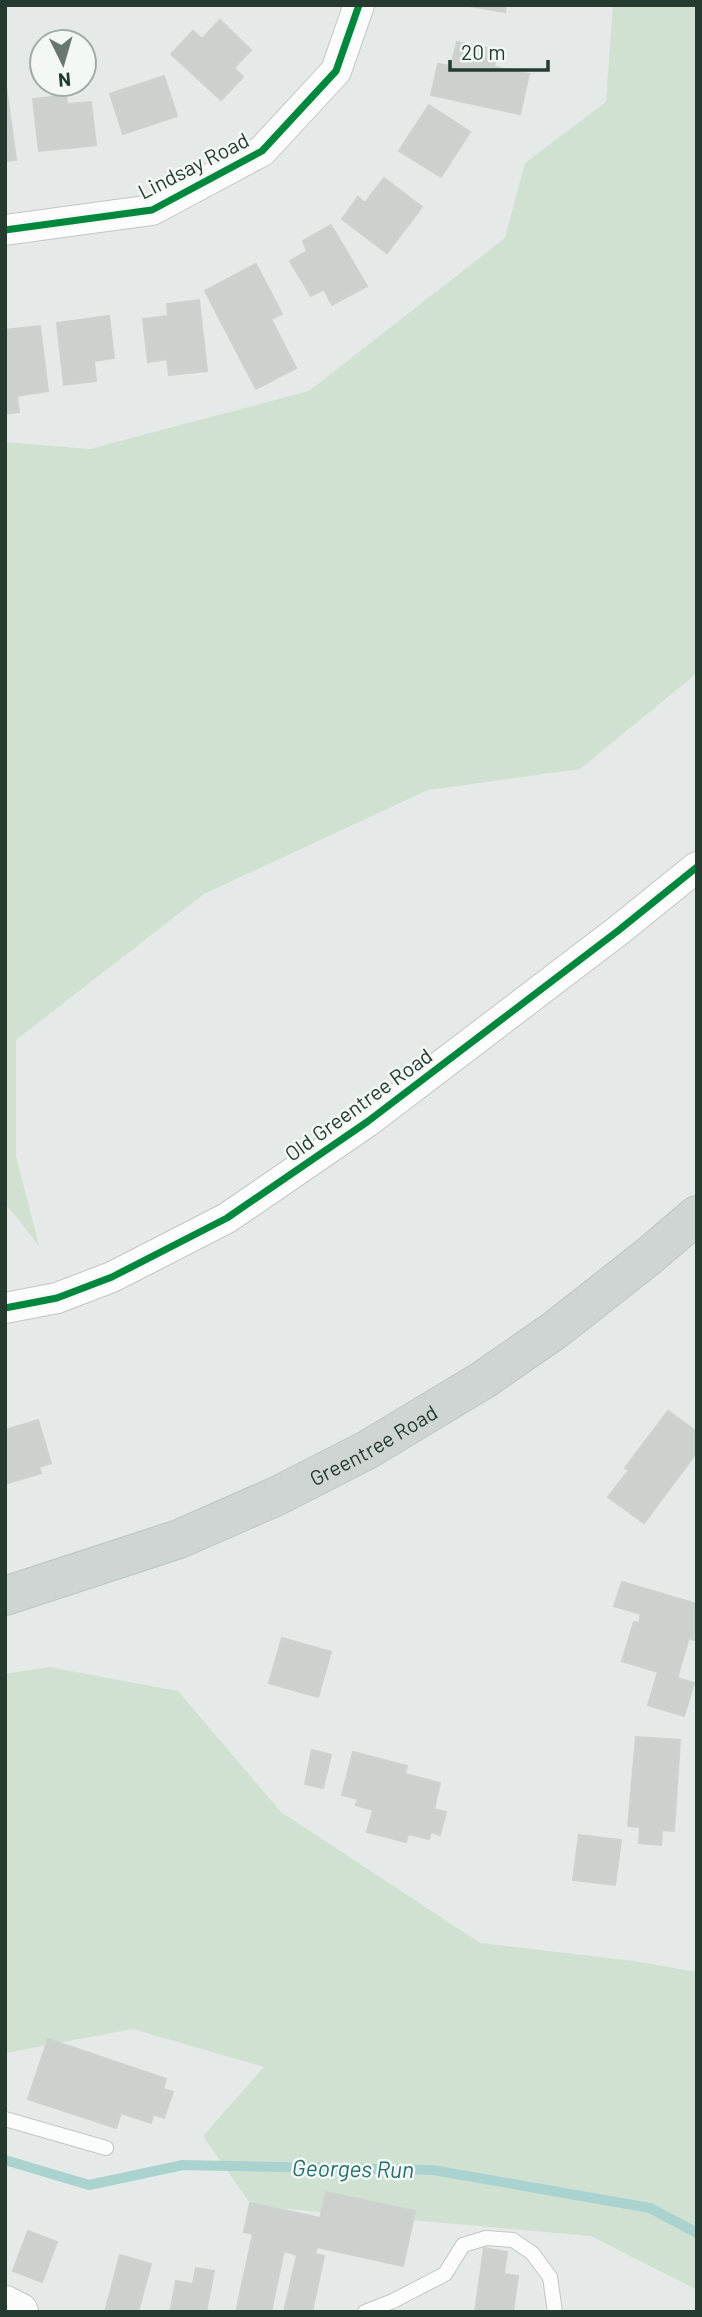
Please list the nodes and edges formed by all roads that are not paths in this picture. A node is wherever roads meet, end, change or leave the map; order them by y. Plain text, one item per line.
1 (359, 5) edge
2 (5, 230) edge
3 (697, 867) edge
4 (697, 1215) edge
5 (5, 1308) edge
6 (5, 1596) edge
7 (5, 2119) edge
8 (106, 2148) dead end
9 (5, 2305) edge
10 (19, 2312) edge
11 (365, 2312) edge
12 (555, 2312) edge

1 - 2 street, Lindsay Road
3 - 5 street, Old Greentree Road
4 - 6 main road, Greentree Road
7 - 8 lane
9 - 10 main road
11 - 12 lane

